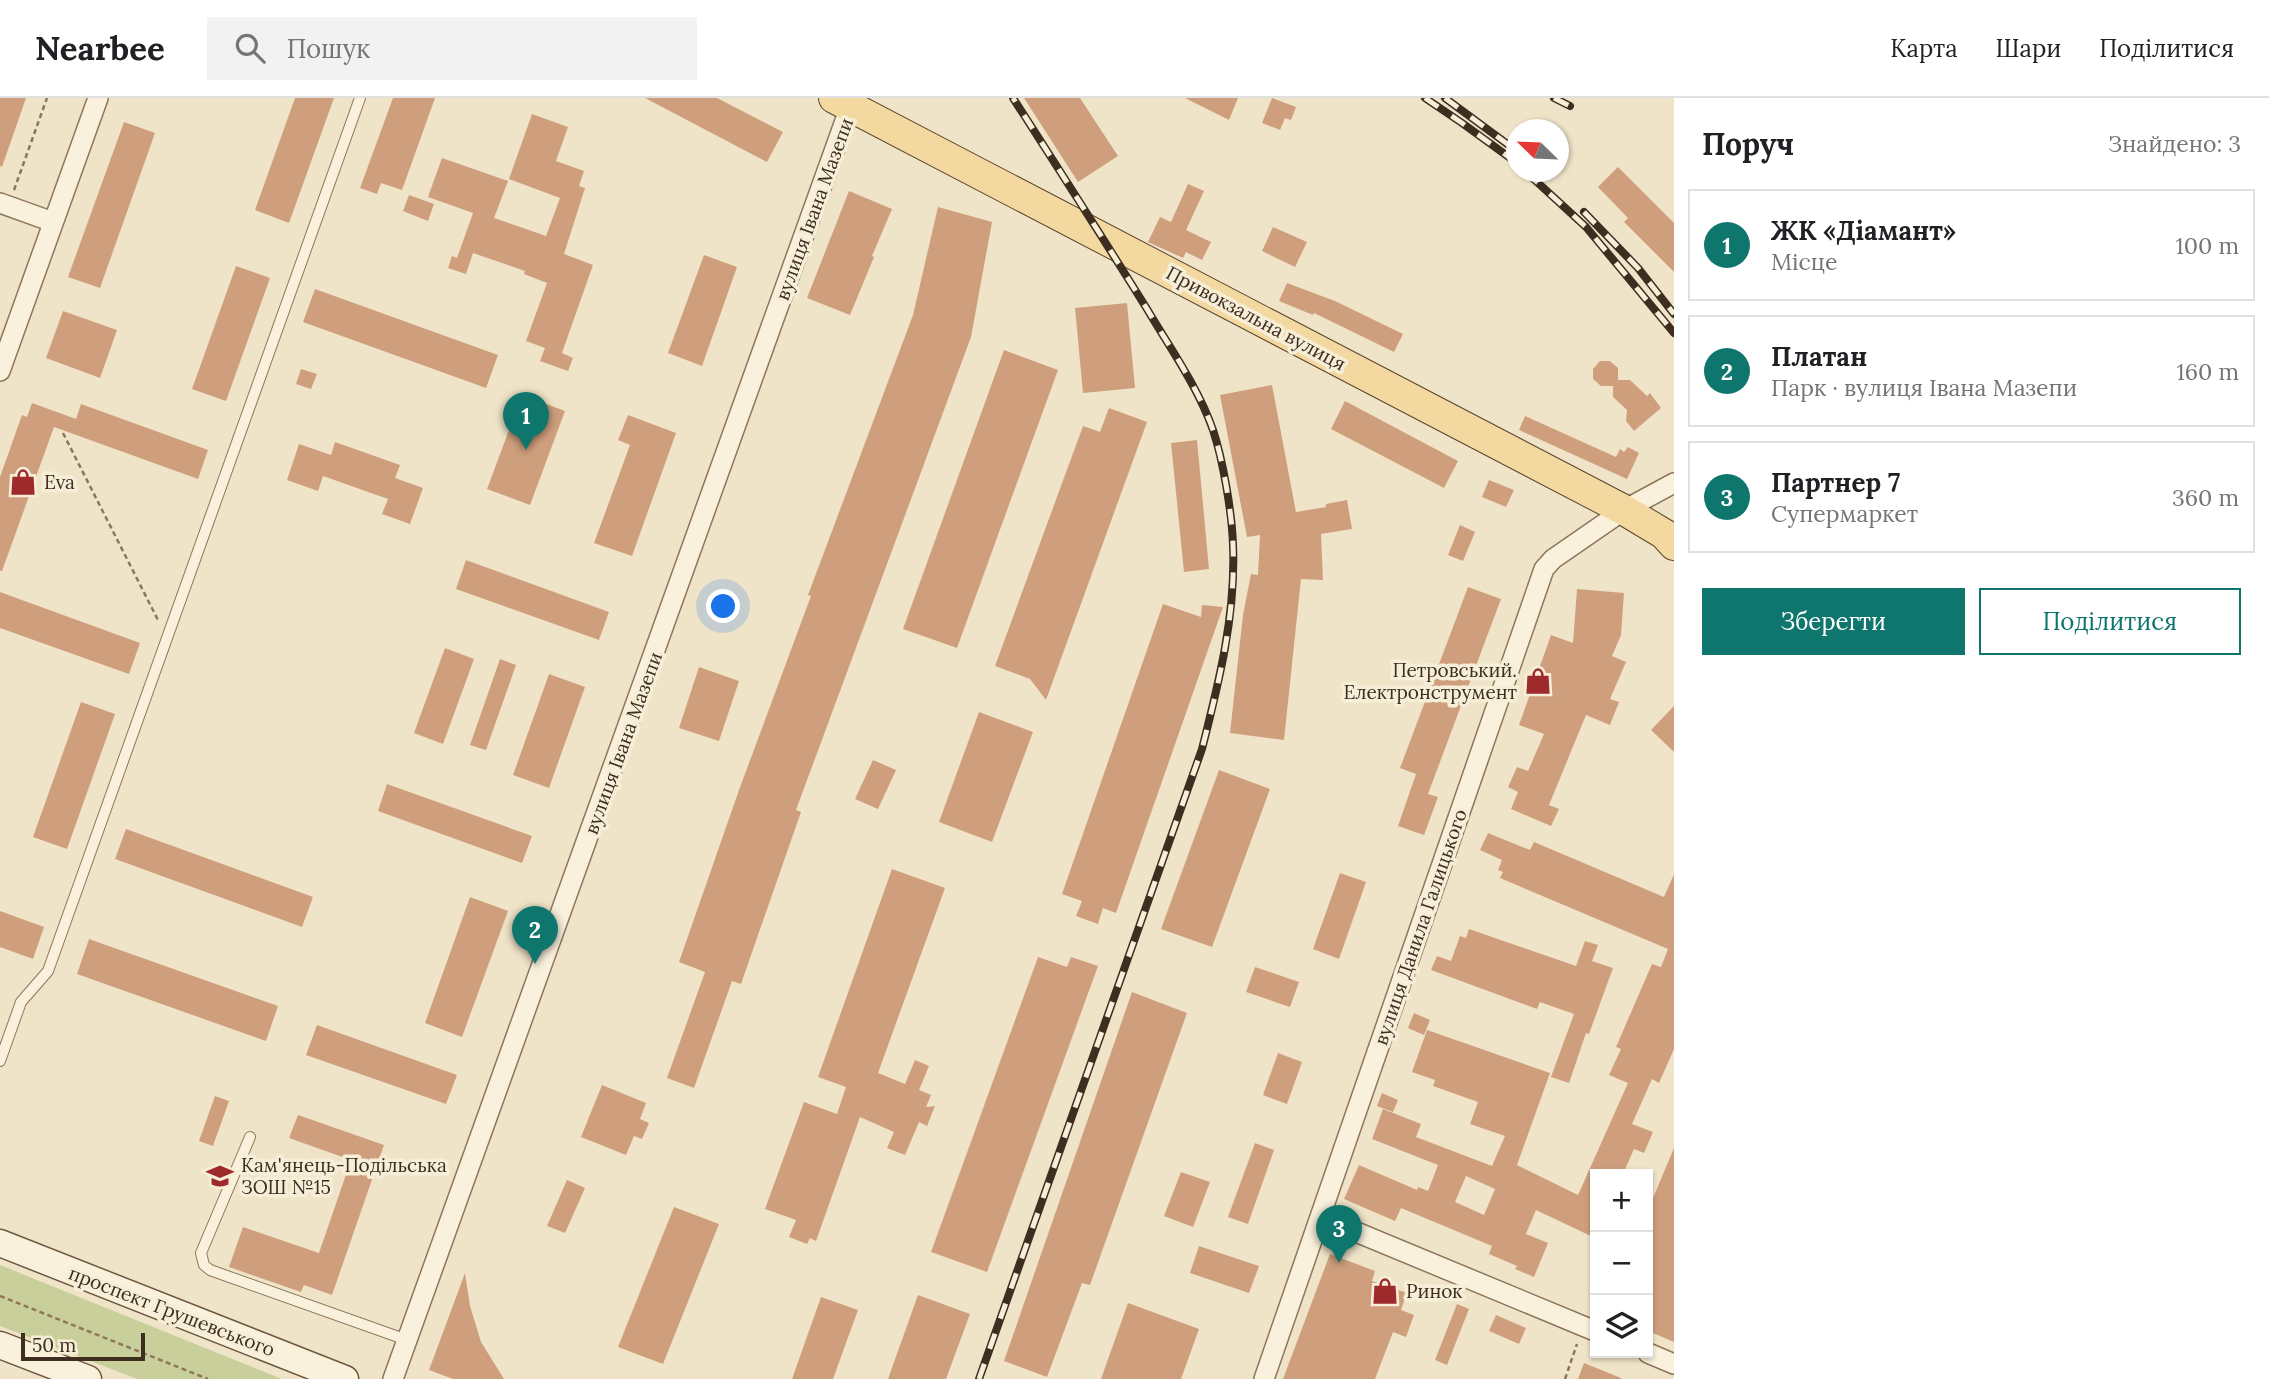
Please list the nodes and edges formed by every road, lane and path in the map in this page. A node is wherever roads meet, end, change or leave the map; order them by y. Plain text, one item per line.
1 (47, 98) edge
2 (97, 98) edge
3 (359, 98) edge
4 (842, 102) edge
5 (4, 204) edge
6 (53, 222) junction
7 (0, 371) edge
8 (63, 433) dead end
9 (1674, 484) edge
10 (1624, 510) junction
11 (1674, 545) edge
12 (167, 638) junction
13 (0, 1061) edge
14 (250, 1137) dead end
15 (1320, 1217) junction
16 (0, 1243) edge
17 (0, 1296) edge
18 (1590, 1329) edge
19 (407, 1340) junction
20 (1577, 1344) dead end
21 (0, 1345) edge
22 (1653, 1355) edge
23 (1674, 1364) edge
24 (88, 1379) edge
25 (208, 1379) edge
26 (345, 1379) edge
27 (393, 1379) edge
28 (1264, 1379) edge
29 (1565, 1379) edge

1 - 5 path
2 - 6 street
3 - 12 lane
4 - 10 main road, Привокзальна вулиця
4 - 19 street, вулиця Івана Мазепи
5 - 6 street
6 - 7 street
8 - 12 path
9 - 10 street, вулиця Данила Галицького
10 - 11 main road, Привокзальна вулиця
10 - 15 street, вулиця Данила Галицького
12 - 13 lane
14 - 19 lane
15 - 18 street
15 - 28 street, вулиця Данила Галицького
16 - 26 main road, проспект Грушевського
17 - 25 path
19 - 27 street, вулиця Івана Мазепи
20 - 29 path
21 - 24 main road
22 - 23 street

